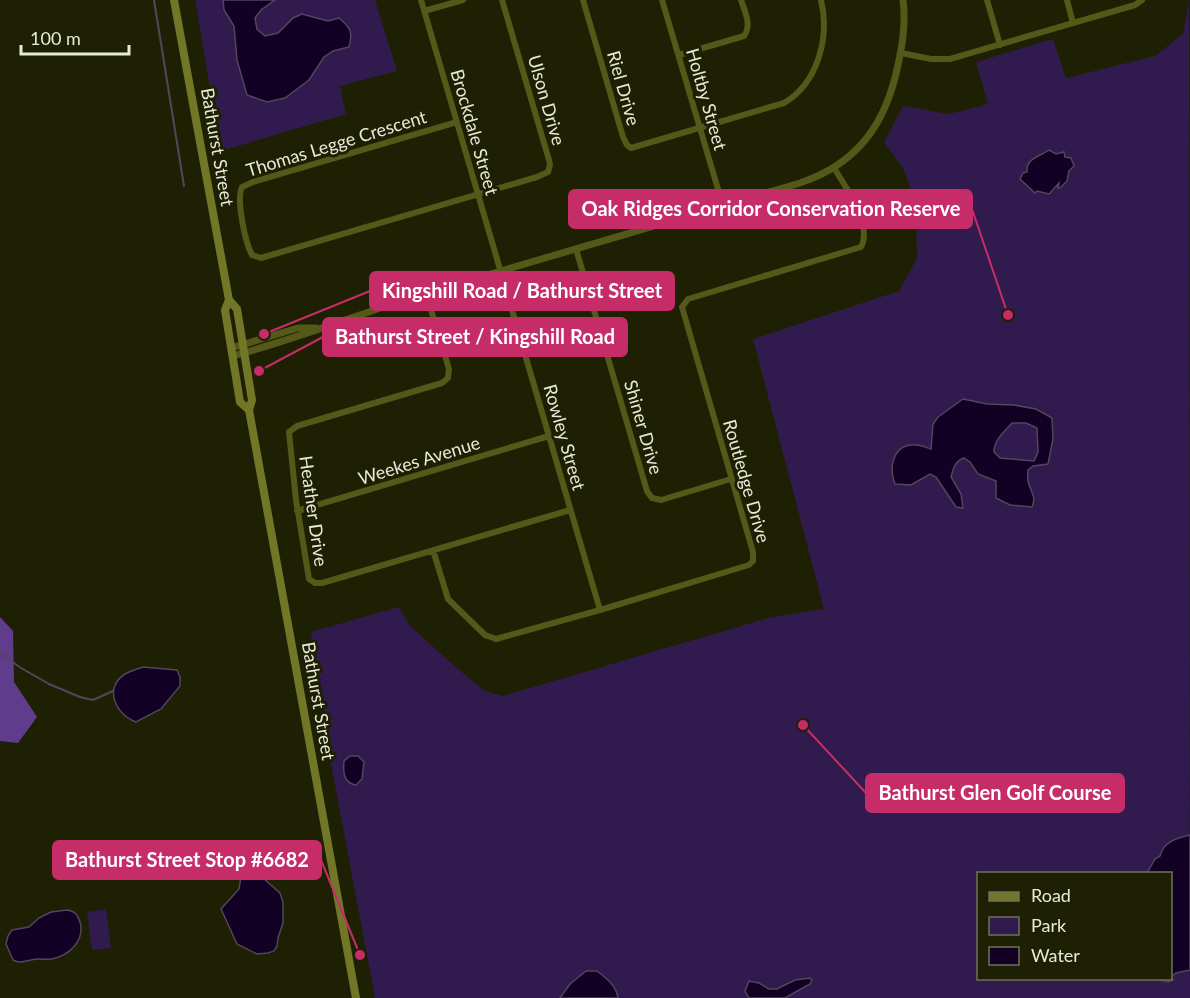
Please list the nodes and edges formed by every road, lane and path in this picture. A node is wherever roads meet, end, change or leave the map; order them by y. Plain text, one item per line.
1 (174, 0) edge
2 (421, 0) edge
3 (463, 0) edge
4 (502, 0) edge
5 (583, 0) edge
6 (662, 0) edge
7 (741, 0) edge
8 (821, 0) edge
9 (903, 0) edge
10 (987, 0) edge
11 (1066, 0) edge
12 (1142, 0) edge
13 (424, 11) junction
14 (1073, 23) junction
15 (1000, 45) junction
16 (901, 53) junction
17 (679, 55) junction
18 (457, 122) junction
19 (700, 129) junction
20 (834, 168) junction
21 (478, 194) junction
22 (723, 206) junction
23 (576, 249) junction
24 (501, 271) junction
25 (426, 293) junction
26 (229, 300) junction
27 (243, 349) junction
28 (232, 352) junction
29 (249, 410) junction
30 (549, 436) junction
31 (731, 479) junction
32 (570, 510) junction
33 (297, 511) junction
34 (433, 550) junction
35 (600, 610) junction
36 (356, 998) edge

1 - 26 main road, Bathurst Street
2 - 13 street, Brockdale Street
3 - 13 street
4 - 21 street, Ulson Drive
5 - 19 street, Riel Drive
6 - 17 street, Holtby Street
7 - 17 street
8 - 19 street
9 - 16 street
10 - 15 street
11 - 14 street
12 - 14 street
13 - 18 street, Brockdale Street
14 - 15 street
15 - 16 street
16 - 20 street
17 - 19 street, Holtby Street
18 - 21 street, Brockdale Street
18 - 21 street, Thomas Legge Crescent
19 - 22 street, Holtby Street
20 - 22 street
20 - 31 street, Routledge Drive
21 - 24 street, Brockdale Street
22 - 23 street
23 - 24 street
23 - 31 street, Shiner Drive
24 - 25 street
24 - 30 street, Rowley Street
25 - 27 street
25 - 33 street, Heather Drive
26 - 27 main road, Bathurst Street
26 - 28 main road, Bathurst Street
27 - 28 street
27 - 29 main road, Bathurst Street
28 - 29 main road, Bathurst Street
29 - 36 main road, Bathurst Street
30 - 32 street, Rowley Street
30 - 33 street, Weekes Avenue
31 - 35 street, Routledge Drive
32 - 34 street, Heather Drive
32 - 35 street, Rowley Street
33 - 34 street, Heather Drive
34 - 35 street, Routledge Drive

